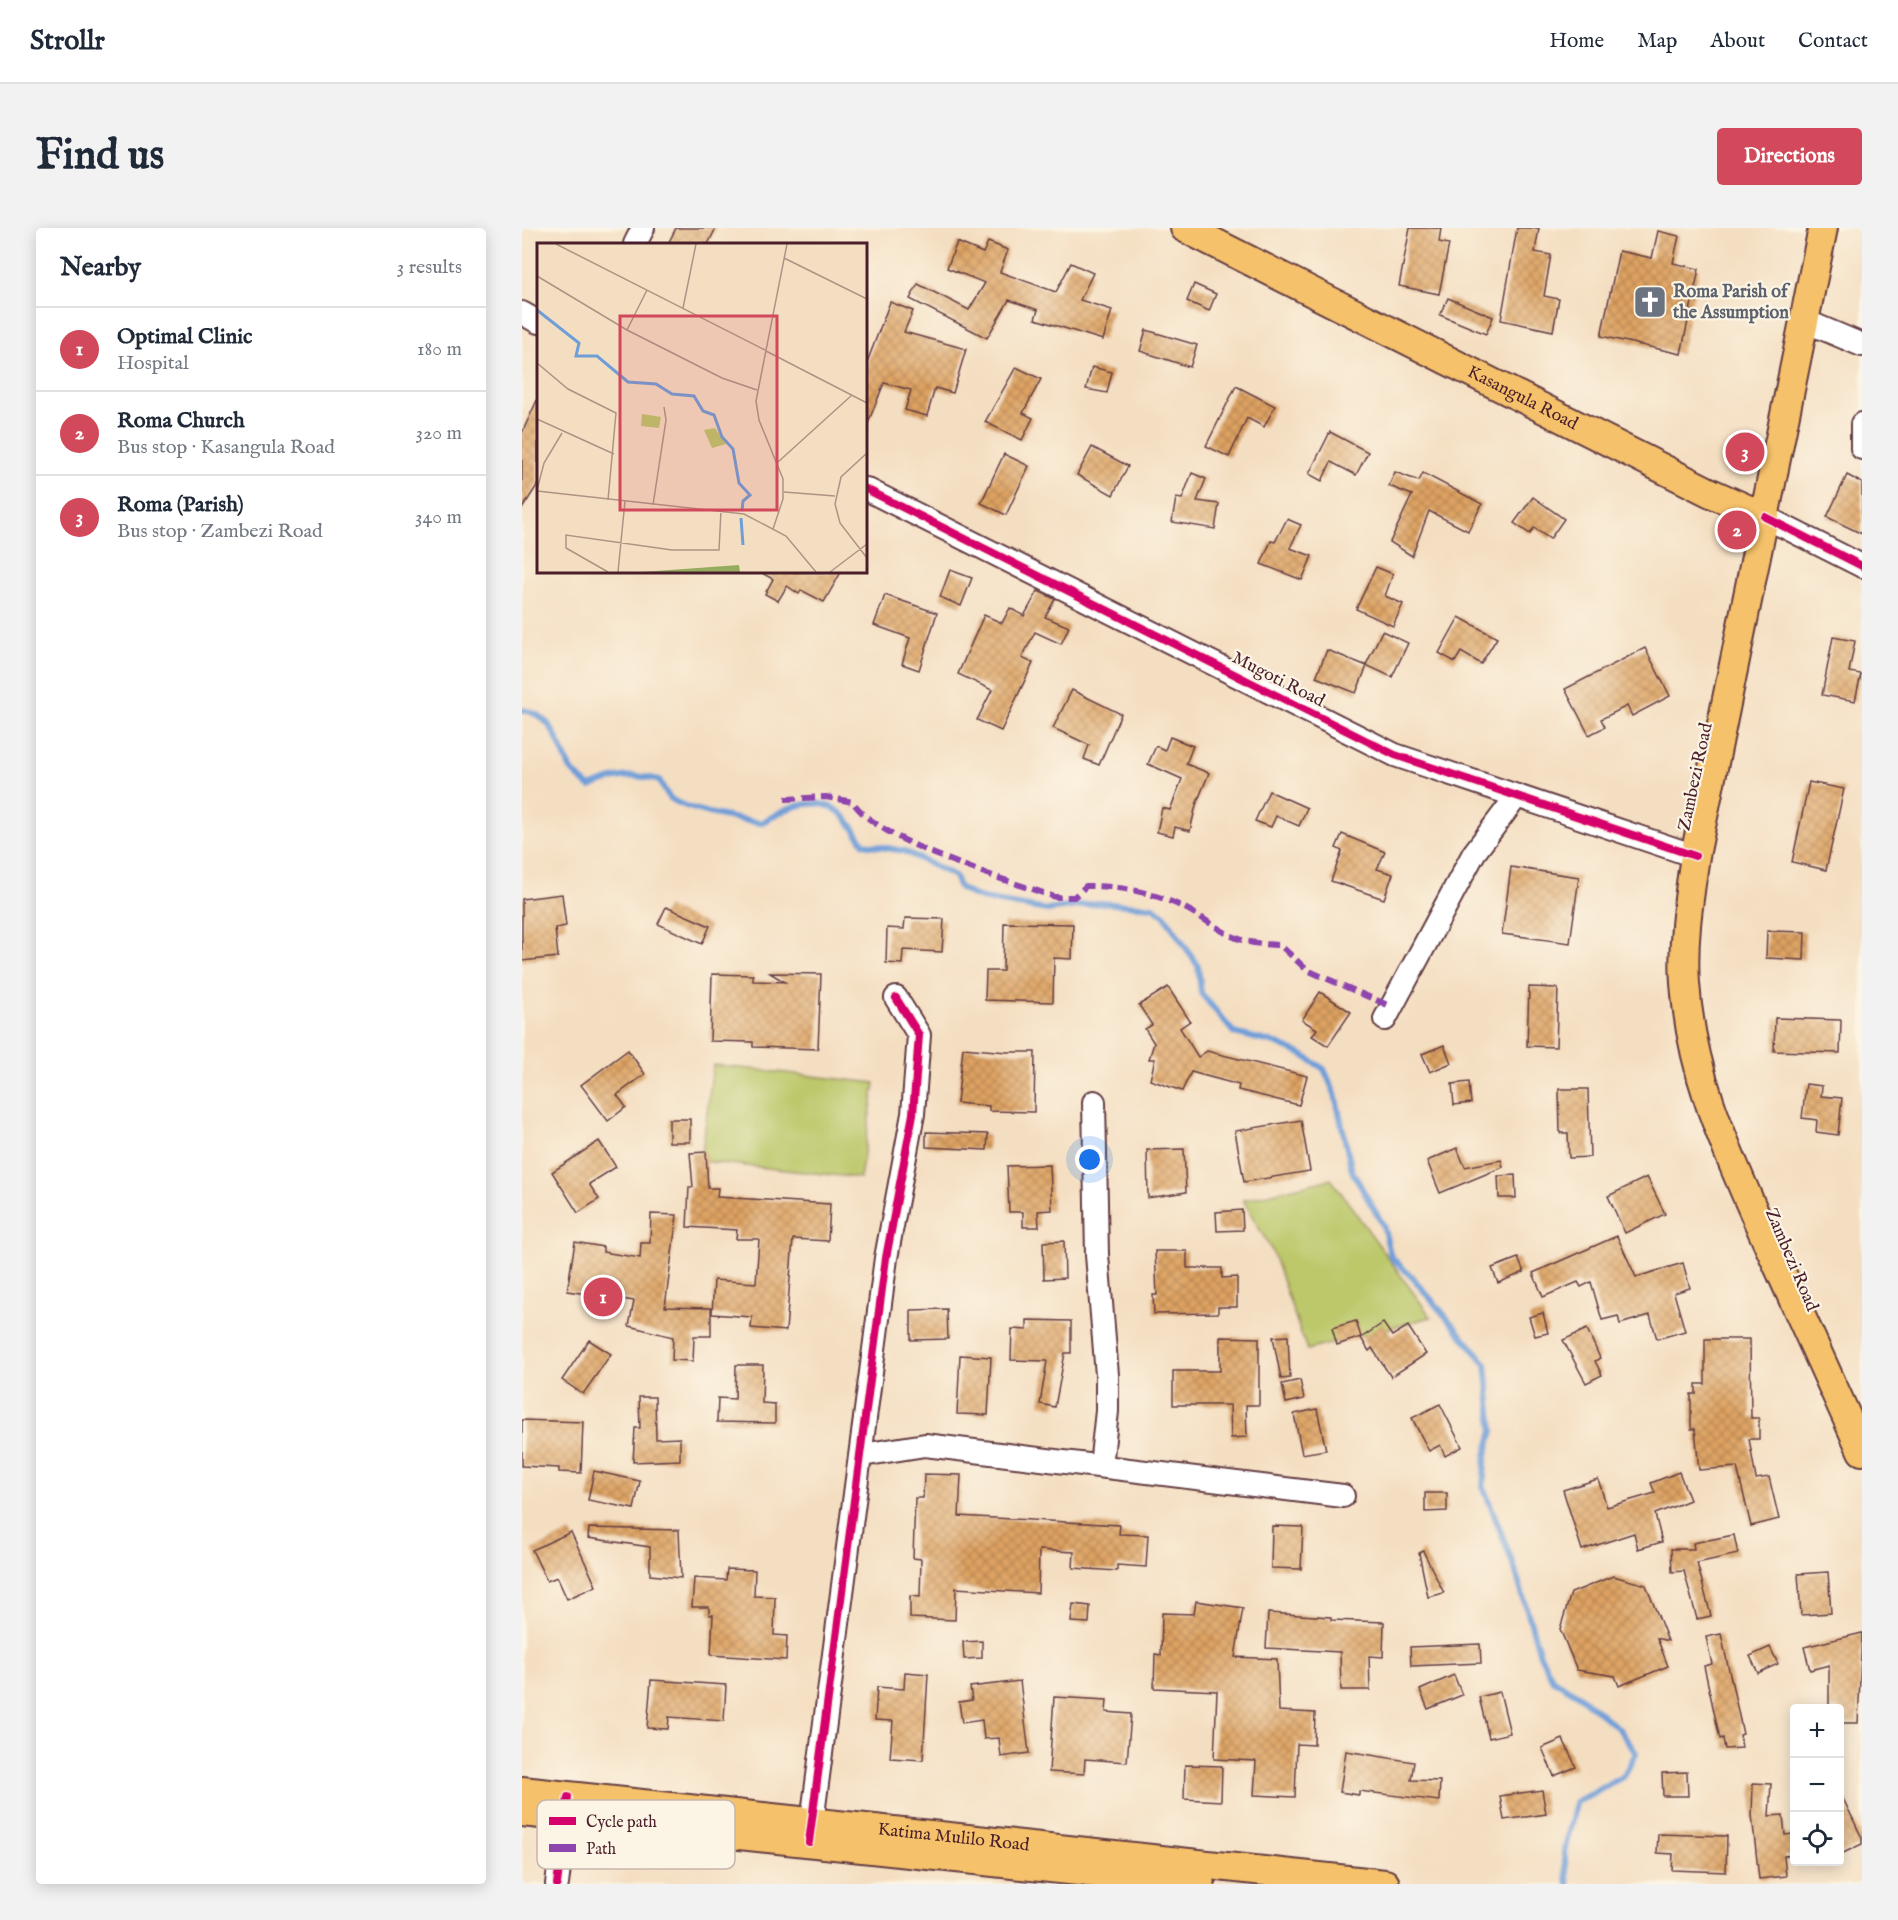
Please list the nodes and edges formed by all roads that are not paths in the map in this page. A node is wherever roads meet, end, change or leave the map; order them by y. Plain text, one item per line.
1 (643, 228) edge
2 (1185, 228) edge
3 (1823, 228) edge
4 (636, 243) edge
5 (522, 313) edge
6 (537, 321) edge
7 (1805, 321) junction
8 (1862, 345) edge
9 (1862, 424) edge
10 (1862, 448) edge
11 (867, 490) edge
12 (1765, 517) junction
13 (1862, 566) edge
14 (1516, 796) junction
15 (1695, 856) junction
16 (896, 998) dead end
17 (1385, 1019) dead end
18 (1094, 1102) dead end
19 (1862, 1451) edge
20 (862, 1455) junction
21 (1101, 1466) junction
22 (1343, 1496) dead end
23 (522, 1791) edge
24 (546, 1800) edge
25 (537, 1811) edge
26 (522, 1812) edge
27 (735, 1825) edge
28 (810, 1832) junction
29 (559, 1869) edge
30 (557, 1884) edge
31 (1200, 1884) edge
32 (1383, 1884) edge

1 - 4 street
2 - 12 main road, Kasangula Road
3 - 7 main road, Zambezi Road
5 - 6 street
7 - 8 street
7 - 12 main road, Zambezi Road
9 - 10 street
11 - 14 street, Mugoti Road
12 - 13 street, Kasangula Road
12 - 15 main road, Zambezi Road
14 - 15 street, Mugoti Road
14 - 17 street
15 - 19 main road, Zambezi Road
16 - 20 street
18 - 21 street
20 - 21 street
20 - 28 street
21 - 22 street
23 - 24 main road, Katima Mulilo Road
25 - 26 main road, Katima Mulilo Road
27 - 28 main road, Katima Mulilo Road
28 - 31 main road, Katima Mulilo Road
28 - 32 main road, Katima Mulilo Road
29 - 30 street

